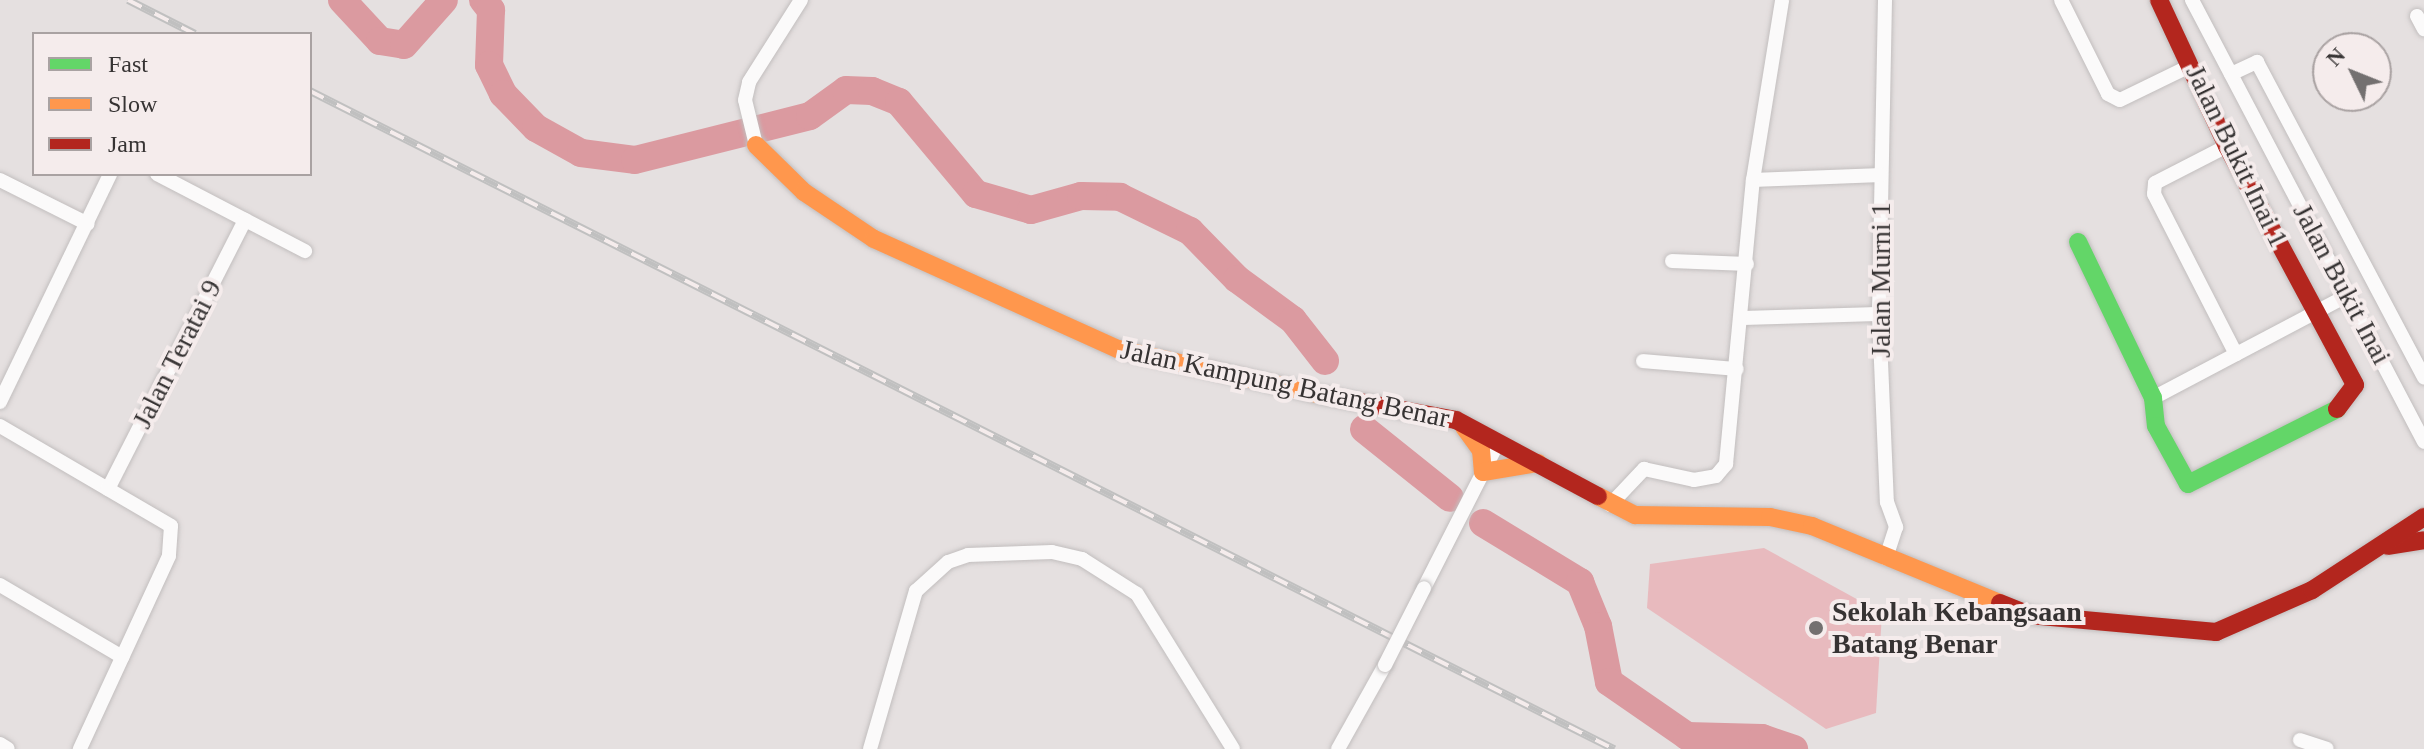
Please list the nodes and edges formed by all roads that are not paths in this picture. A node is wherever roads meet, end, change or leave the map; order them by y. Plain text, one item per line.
1 (801, 0) edge
2 (1782, 0) edge
3 (1885, 0) edge
4 (2061, 0) edge
5 (2159, 0) edge
6 (2192, 0) edge
7 (2192, 65) junction
8 (2231, 74) junction
9 (756, 145) joint
10 (2227, 146) junction
11 (1881, 175) junction
12 (109, 176) edge
13 (161, 176) edge
14 (0, 180) edge
15 (1753, 180) junction
16 (245, 220) junction
17 (88, 224) junction
18 (2078, 242) dead end
19 (305, 251) dead end
20 (1672, 261) dead end
21 (1747, 264) junction
22 (2348, 295) junction
23 (2317, 311) junction
24 (1879, 314) junction
25 (1742, 318) junction
26 (2236, 354) junction
27 (1643, 361) dead end
28 (1737, 369) junction
29 (2424, 377) edge
30 (2153, 398) junction
31 (0, 402) edge
32 (1456, 420) junction
33 (0, 426) edge
34 (1499, 441) junction
35 (2424, 442) edge
36 (1538, 463) junction
37 (1483, 472) junction
38 (108, 489) junction
39 (1610, 505) junction
40 (2424, 517) edge
41 (2424, 540) edge
42 (2384, 547) junction
43 (1886, 558) junction
44 (0, 585) edge
45 (122, 657) junction
46 (2300, 740) dead end
47 (0, 744) edge
48 (8, 749) edge
49 (80, 749) edge
50 (870, 749) edge
51 (1233, 749) edge
52 (1338, 749) edge
53 (2327, 749) edge

1 - 9 street
2 - 15 street
3 - 11 street, Jalan Murni 1
4 - 7 street
5 - 7 street, Jalan Bukit Inai 1
6 - 8 street, Jalan Bukit Inai
7 - 10 street, Jalan Bukit Inai 1
8 - 22 street, Jalan Bukit Inai
8 - 29 street
9 - 32 street, Jalan Kampung Batang Benar
10 - 23 street, Jalan Bukit Inai 1
10 - 26 street
11 - 15 street
11 - 24 street, Jalan Murni 1
12 - 17 street
13 - 16 street
14 - 17 street
15 - 21 street
16 - 19 street
16 - 38 street, Jalan Teratai 9
17 - 31 street
18 - 30 street
20 - 21 street
21 - 25 street
22 - 23 street
22 - 35 street, Jalan Bukit Inai
23 - 26 street
23 - 30 street, Jalan Bukit Inai 1
24 - 25 street
24 - 43 street, Jalan Murni 1
25 - 28 street
26 - 30 street
27 - 28 street
28 - 39 street
32 - 34 street, Jalan Kampung Batang Benar
32 - 37 street
33 - 38 street
34 - 36 street, Jalan Kampung Batang Benar
34 - 37 street
36 - 37 street
36 - 39 street, Jalan Kampung Batang Benar
37 - 52 street, bridge
38 - 45 street
39 - 43 street, Jalan Kampung Batang Benar
40 - 42 street
41 - 42 street
42 - 43 street, Jalan Kampung Batang Benar
44 - 45 street
45 - 49 street
46 - 53 street
47 - 48 street
50 - 51 street

